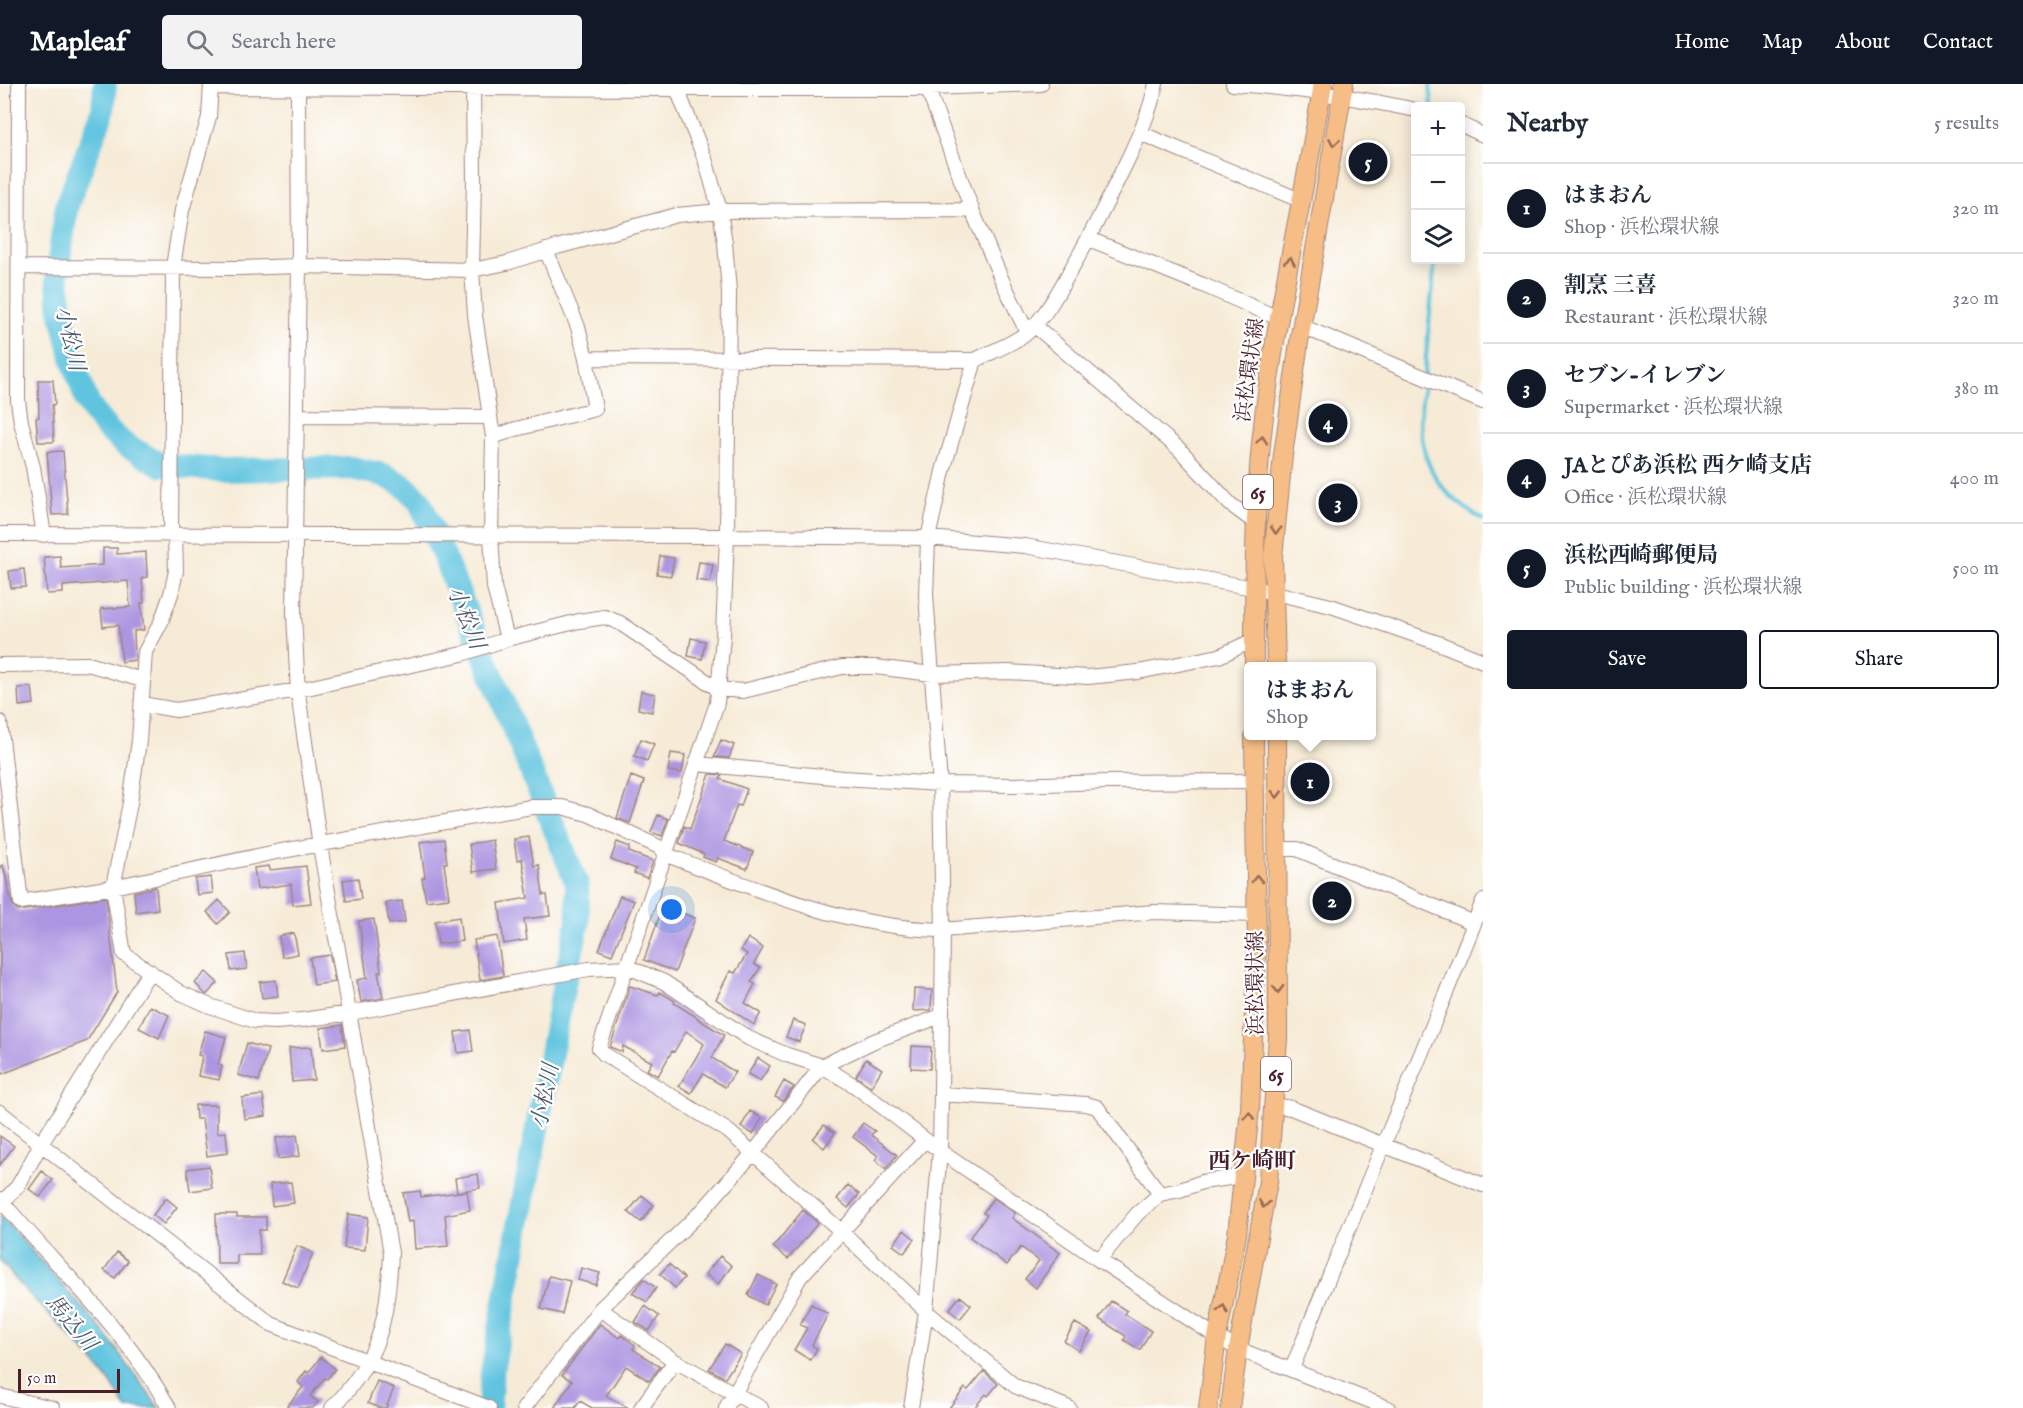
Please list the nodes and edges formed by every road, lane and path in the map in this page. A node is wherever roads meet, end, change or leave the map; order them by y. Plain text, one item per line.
1 (19, 84) edge
2 (1041, 84) edge
3 (1156, 84) edge
4 (1233, 84) edge
5 (211, 85) edge
6 (298, 85) edge
7 (927, 85) edge
8 (473, 87) edge
9 (676, 87) edge
10 (1323, 89) edge
11 (1343, 90) edge
12 (1411, 109) edge
13 (1465, 126) edge
14 (1140, 133) junction
15 (1483, 135) edge
16 (1302, 201) junction
17 (972, 210) junction
18 (720, 211) junction
19 (1089, 239) junction
20 (546, 250) junction
21 (299, 266) junction
22 (20, 267) junction
23 (173, 267) junction
24 (472, 270) junction
25 (1278, 318) junction
26 (1301, 326) junction
27 (1031, 329) junction
28 (586, 358) junction
29 (728, 359) junction
30 (975, 360) junction
31 (1483, 402) edge
32 (297, 416) junction
33 (490, 417) junction
34 (493, 437) junction
35 (1257, 524) junction
36 (0, 534) edge
37 (173, 534) junction
38 (296, 534) junction
39 (44, 535) junction
40 (491, 535) junction
41 (727, 536) junction
42 (928, 538) junction
43 (1253, 588) junction
44 (1275, 593) junction
45 (1254, 640) junction
46 (501, 641) junction
47 (1483, 661) edge
48 (1254, 662) edge
49 (1276, 662) edge
50 (0, 665) edge
51 (932, 674) junction
52 (142, 680) junction
53 (718, 689) junction
54 (298, 690) junction
55 (142, 704) junction
56 (0, 724) edge
57 (1254, 740) edge
58 (1277, 740) edge
59 (697, 764) junction
60 (1254, 781) junction
61 (940, 784) junction
62 (320, 846) junction
63 (1278, 849) junction
64 (665, 854) junction
65 (113, 886) junction
66 (1483, 901) edge
67 (1257, 915) junction
68 (1474, 923) junction
69 (943, 930) junction
70 (628, 967) junction
71 (150, 971) junction
72 (350, 1013) junction
73 (941, 1016) junction
74 (822, 1066) junction
75 (941, 1094) junction
76 (1274, 1105) junction
77 (0, 1112) edge
78 (925, 1140) junction
79 (41, 1144) junction
80 (1384, 1145) junction
81 (940, 1151) junction
82 (754, 1152) junction
83 (1243, 1176) junction
84 (1483, 1185) edge
85 (1160, 1194) junction
86 (1, 1203) edge
87 (841, 1231) junction
88 (1099, 1260) junction
89 (600, 1309) junction
90 (926, 1311) junction
91 (1218, 1337) junction
92 (1238, 1348) junction
93 (369, 1361) junction
94 (675, 1361) junction
95 (1292, 1369) junction
96 (734, 1393) junction
97 (0, 1396) edge
98 (29, 1405) edge
99 (53, 1408) edge
100 (169, 1408) edge
101 (332, 1408) edge
102 (489, 1408) edge
103 (524, 1408) edge
104 (641, 1408) edge
105 (726, 1408) edge
106 (761, 1408) edge
107 (911, 1408) edge
108 (1069, 1408) edge
109 (1208, 1408) edge
110 (1230, 1408) edge
111 (1388, 1408) edge

1 - 22 street
2 - 7 street
3 - 14 street
4 - 10 street
5 - 6 street
5 - 23 street
6 - 8 street
6 - 21 street
7 - 9 street
7 - 17 street
8 - 9 street
8 - 24 street
9 - 18 street
10 - 11 street
10 - 16 main road, 浜松環状線 / 65
11 - 12 street
11 -> 26 main road, 65
13 - 15 street
14 - 16 street
14 - 19 street
25 -> 16 main road, 浜松環状線 / 65
17 - 18 street
17 - 27 street
18 - 20 street
18 - 29 street
19 - 25 street
19 - 27 street
20 - 24 street
20 - 28 street
21 - 23 street
21 - 24 street
21 - 32 street
22 - 23 street
22 - 39 street
23 - 37 street
24 - 33 street
35 -> 25 main road, 浜松環状線 / 65
26 - 31 street
26 -> 44 main road, 65
27 - 30 street
27 - 35 street
28 - 29 street
28 - 34 street
29 - 30 street
29 - 41 street
30 - 42 street
32 - 33 street
32 - 38 street
33 - 34 street
34 - 40 street
35 - 43 main road, 浜松環状線 / 65
36 - 39 street
37 - 38 street
37 - 39 street
37 - 52 street
38 - 40 street
38 - 54 street
40 - 41 street
40 - 46 street
41 - 42 street
41 - 53 street
42 - 43 street
42 - 51 street
43 - 44 street
43 - 45 main road, 浜松環状線 / 65
44 - 47 street
44 - 49 main road, 65
45 - 48 main road, 浜松環状線 / 65
45 - 51 street
46 - 53 street
46 - 54 street
50 - 52 street
51 - 53 street
51 - 61 street
52 - 55 street
53 - 59 street
54 - 55 street
54 - 62 street
55 - 65 street
56 - 65 street
57 - 60 main road, 浜松環状線 / 65
58 -> 63 main road, 浜松環状線 / 65
59 - 61 street
59 - 64 street
60 - 61 street
67 -> 60 main road, 浜松環状線 / 65
61 - 69 street
62 - 64 street
62 - 65 street
62 - 72 street
63 - 68 street
63 -> 76 main road, 浜松環状線 / 65
64 - 69 street
64 - 70 street
65 - 71 street
66 - 68 street
67 - 69 street
83 -> 67 main road, 浜松環状線 / 65
68 - 80 street
69 - 73 street
70 - 72 street
70 - 74 street
70 - 82 street
71 - 72 street
71 - 79 street
72 - 93 street
73 - 74 street
73 - 75 street
74 - 78 street
74 - 82 street
75 - 81 street
75 - 85 street
76 - 80 street
76 -> 92 main road, 浜松環状線 / 65
77 - 79 street
78 - 81 street
78 - 87 street
79 - 86 street
79 - 93 street
80 - 84 street
80 - 95 street
81 - 88 street
81 - 90 street
82 - 87 street
82 - 89 street
83 - 85 street
91 -> 83 main road, 浜松環状線 / 65
85 - 88 street
86 - 100 street
87 - 90 street
87 - 96 street
88 - 91 street
89 - 94 street
89 - 103 street
90 - 107 street
90 - 108 street
91 - 92 street
91 - 109 main road, 浜松環状線 / 65
92 - 95 street
92 - 110 main road, 浜松環状線 / 65
93 - 101 street
93 - 102 street
94 - 96 street
94 - 104 street
95 - 111 street
96 - 105 street
96 - 106 street
97 - 98 street
98 - 99 street

